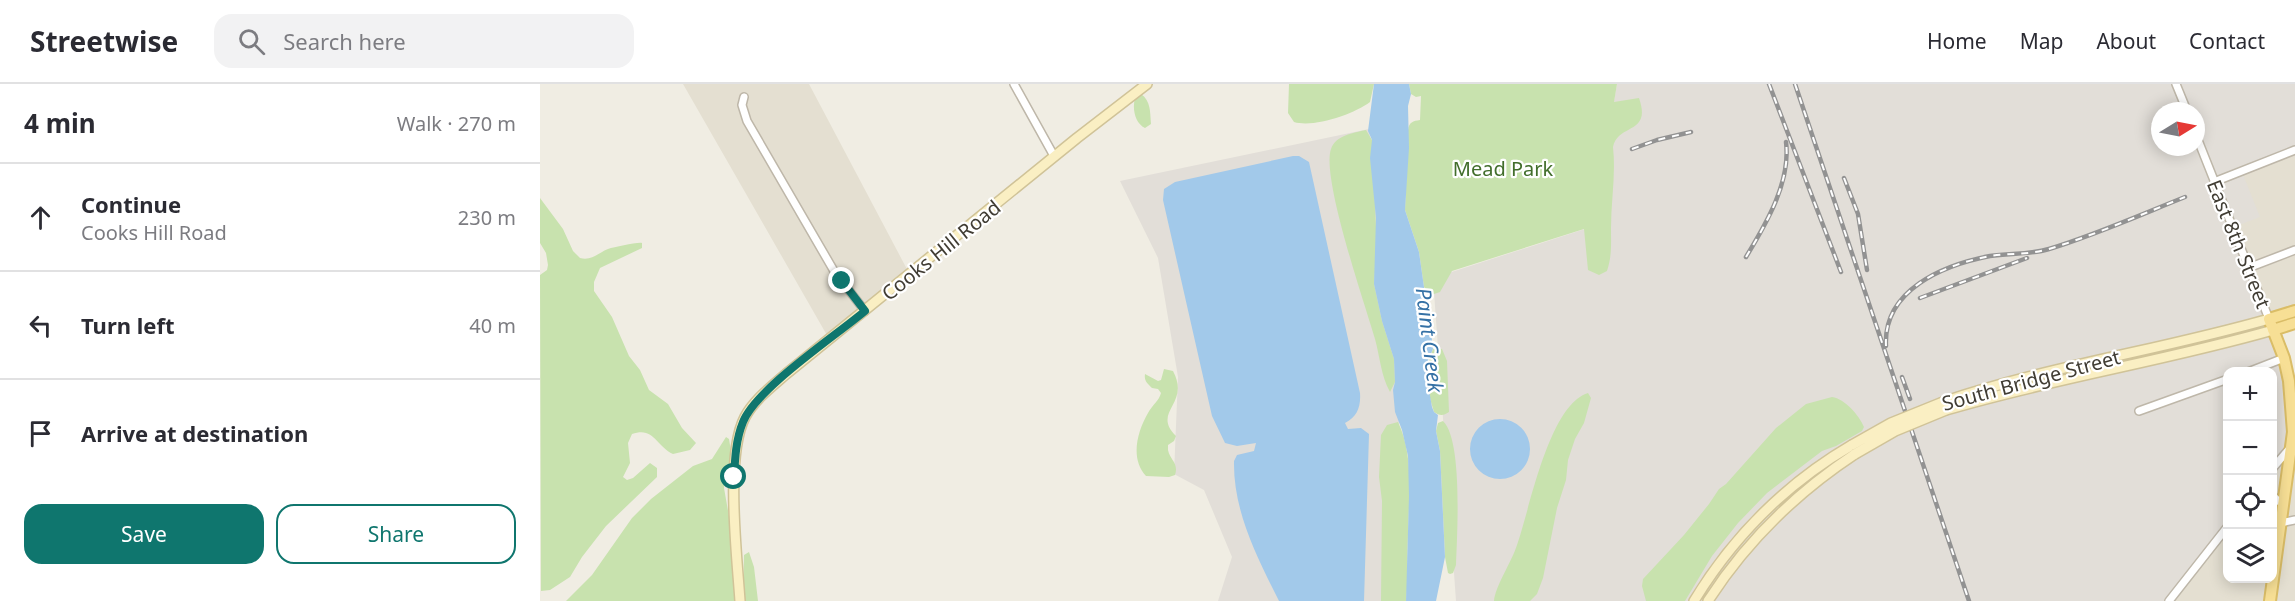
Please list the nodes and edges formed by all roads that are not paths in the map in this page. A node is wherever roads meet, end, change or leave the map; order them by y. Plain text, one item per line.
1 (1014, 84) edge
2 (1147, 84) edge
3 (2176, 84) edge
4 (744, 97) dead end
5 (2183, 102) edge
6 (2295, 150) edge
7 (1054, 156) junction
8 (2204, 156) edge
9 (2214, 182) junction
10 (2295, 250) edge
11 (2248, 268) junction
12 (865, 311) junction
13 (2295, 311) edge
14 (2269, 319) junction
15 (2295, 323) edge
16 (2273, 330) junction
17 (2284, 358) junction
18 (2261, 367) edge
19 (2223, 381) edge
20 (1944, 406) junction
21 (2139, 411) dead end
22 (2294, 432) edge
23 (2292, 445) junction
24 (1853, 449) junction
25 (2277, 464) edge
26 (2295, 464) edge
27 (2287, 474) junction
28 (2277, 500) edge
29 (2283, 505) junction
30 (2295, 520) edge
31 (2280, 523) junction
32 (2226, 529) edge
33 (740, 601) edge
34 (1694, 601) edge
35 (1708, 601) edge
36 (2169, 601) edge
37 (2270, 601) edge

1 - 7 street
2 - 7 main road, Cooks Hill Road
3 - 5 street
4 - 12 street
6 - 9 street
7 - 12 main road, Cooks Hill Road
8 - 9 street, East 8th Street
9 - 11 street, East 8th Street
10 - 11 street
11 - 14 street, East 8th Street
12 - 33 main road, Cooks Hill Road
13 - 14 main road, South Bridge Street
14 - 16 main road
14 - 20 main road, South Bridge Street
15 - 16 main road, South Bridge Street
16 - 17 main road
16 - 20 main road, South Bridge Street
17 - 18 street
17 - 22 main road
19 - 21 street
20 - 24 main road, South Bridge Street, bridge
22 - 23 main road
23 - 25 street
23 - 27 main road
24 - 34 main road, South Bridge Street
24 - 35 main road, South Bridge Street
26 - 27 street
27 - 29 main road
28 - 29 street
29 - 31 main road
30 - 31 street
31 - 37 main road
32 - 36 street

